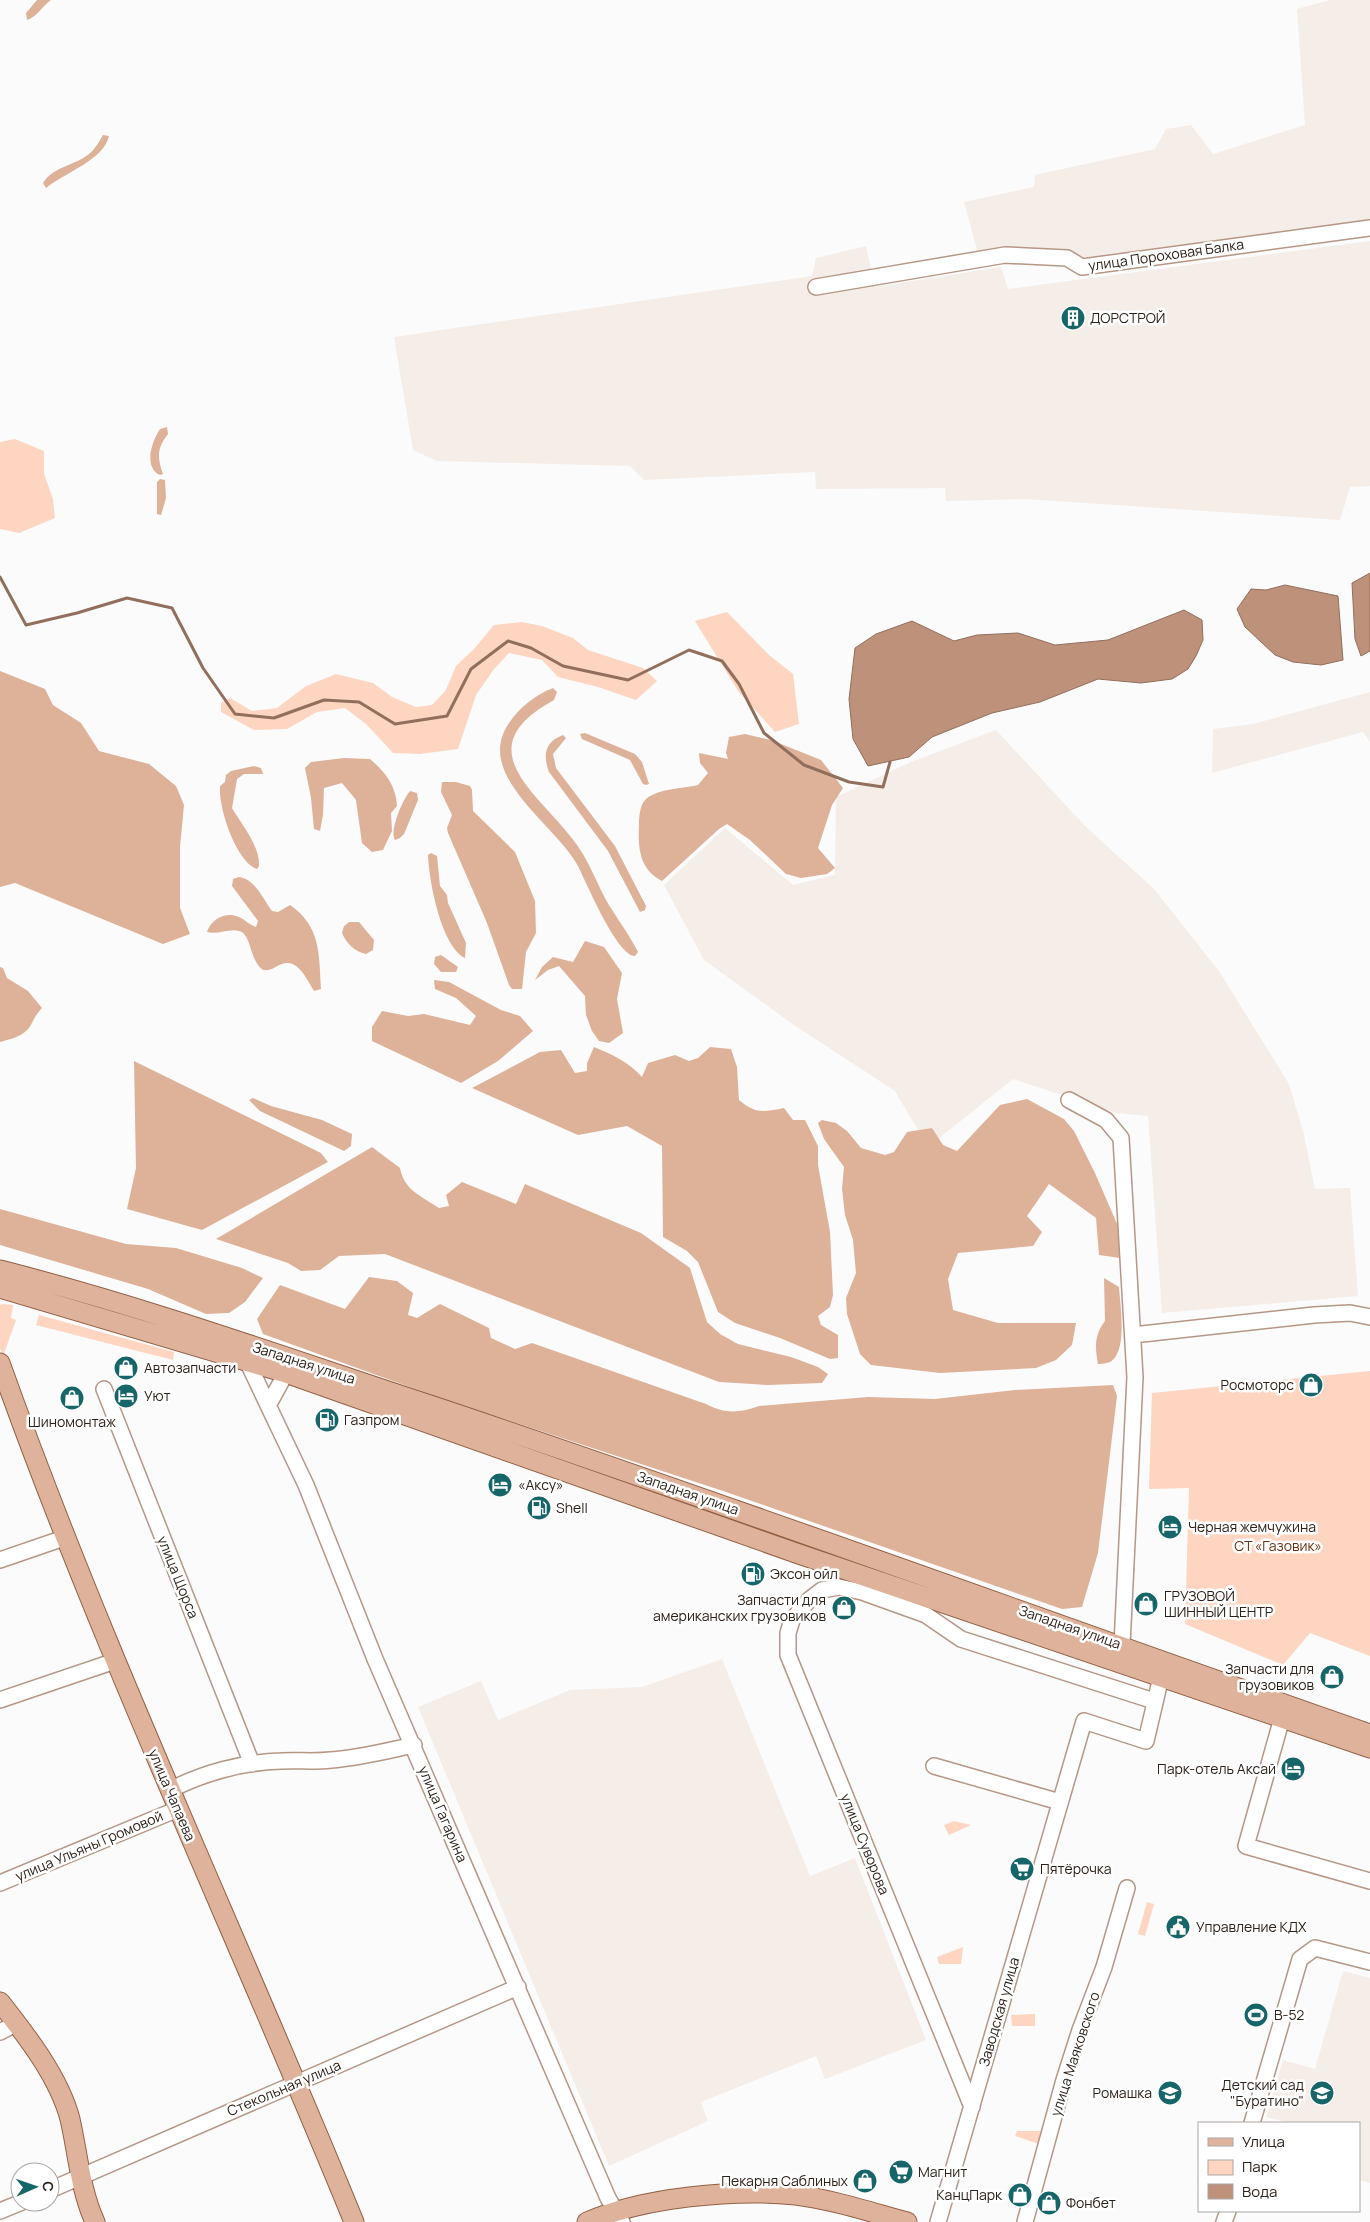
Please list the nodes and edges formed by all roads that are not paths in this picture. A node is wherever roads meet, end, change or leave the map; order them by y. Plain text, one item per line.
1 (1370, 228) edge
2 (816, 287) dead end
3 (1068, 1100) dead end
4 (0, 1270) edge
5 (0, 1288) edge
6 (1370, 1316) edge
7 (1133, 1335) junction
8 (247, 1361) junction
9 (286, 1373) junction
10 (2, 1374) edge
11 (104, 1389) dead end
12 (269, 1404) junction
13 (64, 1538) junction
14 (0, 1560) edge
15 (1122, 1645) junction
16 (115, 1661) junction
17 (1161, 1677) junction
18 (0, 1700) edge
19 (1154, 1701) junction
20 (1282, 1718) junction
21 (1370, 1734) edge
22 (414, 1745) junction
23 (1370, 1748) edge
24 (252, 1764) junction
25 (934, 1766) dead end
26 (170, 1790) junction
27 (1060, 1802) junction
28 (178, 1809) junction
29 (1370, 1881) edge
30 (0, 1884) edge
31 (1127, 1888) dead end
32 (1370, 1962) edge
33 (518, 1987) junction
34 (0, 2002) edge
35 (17, 2024) junction
36 (0, 2032) edge
37 (297, 2083) junction
38 (972, 2107) junction
39 (1252, 2122) edge
40 (80, 2176) junction
41 (60, 2185) edge
42 (618, 2218) edge
43 (95, 2222) edge
44 (354, 2222) edge
45 (587, 2222) edge
46 (874, 2222) edge
47 (907, 2222) edge
48 (938, 2222) edge
49 (1025, 2222) edge

1 - 2 street, улица Пороховая Балка
3 - 7 street
4 - 15 main road, Западная улица
5 - 8 main road, Западная улица
6 - 7 street
7 - 15 street
8 - 9 main road, Западная улица
8 - 12 street, улица Гагарина
9 - 12 street
9 - 17 main road, Западная улица
10 - 13 main road, улица Чапаева
11 - 24 street, улица Щорса
12 - 22 street, улица Гагарина
13 - 14 street
13 - 16 main road, улица Чапаева
15 - 21 main road, Западная улица
16 - 18 street
16 - 26 main road, улица Чапаева
17 - 19 street, Заводская улица
17 - 20 main road, Западная улица
19 - 27 street, Заводская улица
19 - 38 street, улица Суворова
20 - 23 main road, Западная улица
20 - 29 street
22 - 24 street
22 - 33 street, улица Гагарина
24 - 26 street
25 - 27 street
26 - 28 main road, улица Чапаева
27 - 38 street, Заводская улица
28 - 30 street, улица Ульяны Громовой
28 - 37 main road, улица Чапаева
31 - 49 street, улица Маяковского
32 - 39 street
33 - 37 street, Стекольная улица
33 - 42 street, улица Гагарина
34 - 35 main road
35 - 36 street
35 - 40 main road
37 - 40 street, Стекольная улица
37 - 44 main road, улица Чапаева
38 - 48 street, Заводская улица
40 - 41 street, Стекольная улица
40 - 43 main road
42 - 45 main road
42 - 46 main road
42 - 47 main road

